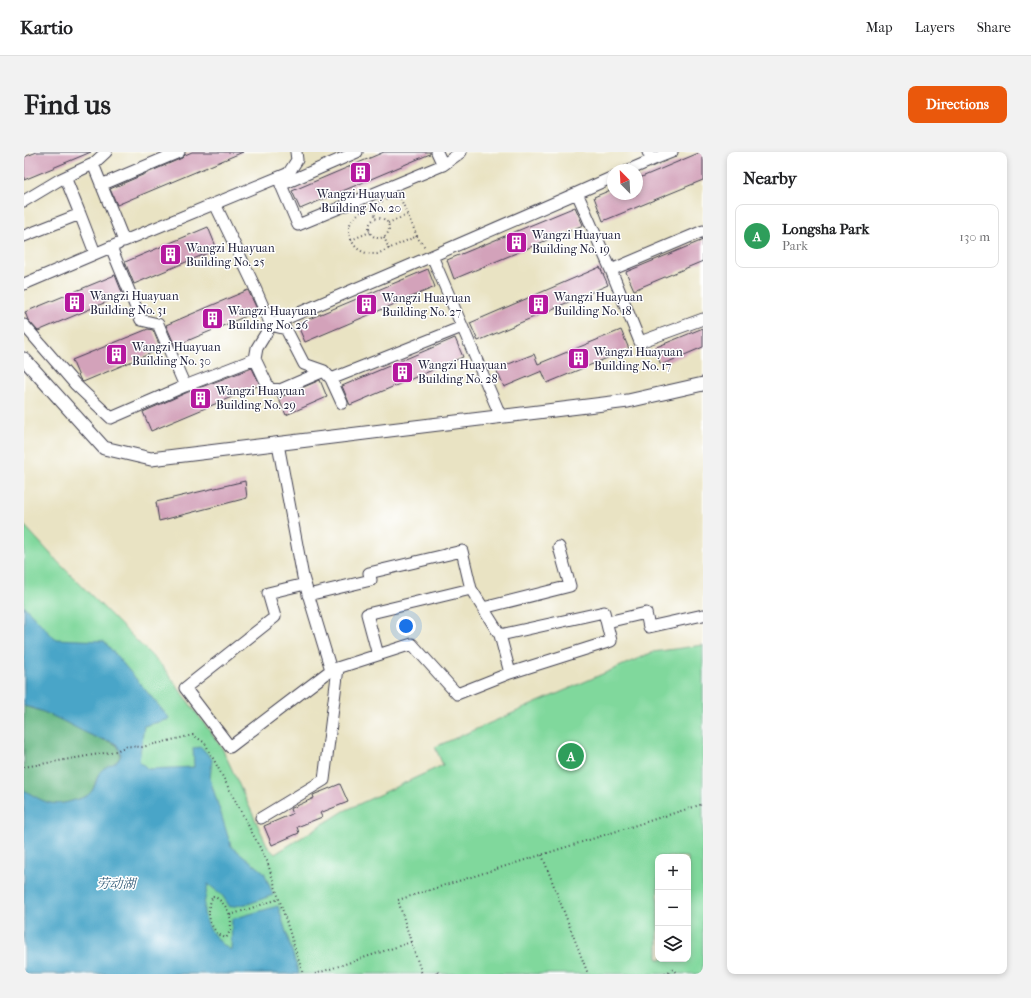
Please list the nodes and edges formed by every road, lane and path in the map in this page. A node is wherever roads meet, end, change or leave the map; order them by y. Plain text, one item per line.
1 (106, 152) edge
2 (179, 152) edge
3 (296, 152) edge
4 (357, 152) edge
5 (437, 152) edge
6 (461, 152) edge
7 (672, 152) edge
8 (650, 156) edge
9 (93, 164) junction
10 (639, 164) edge
11 (443, 165) junction
12 (289, 173) junction
13 (64, 177) junction
14 (607, 180) edge
15 (101, 185) junction
16 (281, 185) junction
17 (577, 193) junction
18 (24, 202) edge
19 (215, 204) junction
20 (80, 214) junction
21 (408, 214) junction
22 (388, 223) junction
23 (703, 231) edge
24 (370, 232) junction
25 (24, 236) edge
26 (416, 236) junction
27 (384, 237) junction
28 (351, 240) junction
29 (124, 241) junction
30 (111, 247) junction
31 (389, 249) junction
32 (95, 254) junction
33 (432, 256) junction
34 (611, 270) junction
35 (24, 284) edge
36 (703, 319) edge
37 (24, 325) edge
38 (271, 325) junction
39 (462, 327) junction
40 (24, 359) edge
41 (255, 359) junction
42 (328, 375) junction
43 (703, 384) edge
44 (185, 386) junction
45 (342, 403) dead end
46 (501, 417) junction
47 (278, 444) junction
48 (559, 548) dead end
49 (305, 584) junction
50 (471, 589) junction
51 (308, 595) junction
52 (483, 608) junction
53 (703, 616) edge
54 (607, 622) junction
55 (500, 635) junction
56 (378, 656) junction
57 (334, 669) junction
58 (510, 673) junction
59 (24, 767) edge
60 (703, 804) edge
61 (262, 818) dead end
62 (542, 855) junction
63 (279, 899) junction
64 (230, 915) junction
65 (411, 942) junction
66 (303, 974) edge
67 (315, 974) edge
68 (422, 974) edge
69 (436, 974) edge
70 (439, 974) edge
71 (588, 974) edge
72 (665, 974) edge
73 (678, 974) edge

1 - 9 street
2 - 15 street
3 - 12 street
4 - 16 street
5 - 11 street
6 - 11 street
7 - 8 street
8 - 10 street
9 - 13 street
9 - 15 street
11 - 16 street
12 - 16 street
12 - 19 street
13 - 18 street
13 - 20 street
14 - 17 street
15 - 29 street
17 - 33 street
17 - 34 street
19 - 29 street
19 - 38 street
20 - 25 street
20 - 32 street
21 - 22 path
21 - 26 path
21 - 28 path
22 - 24 path
22 - 27 path
23 - 34 street
24 - 27 path
24 - 28 path
26 - 31 path
26 - 33 path
27 - 31 path
28 - 31 path
29 - 30 street
30 - 32 street
30 - 44 street
32 - 35 street
33 - 38 street
33 - 39 street
34 - 36 street
37 - 44 street
38 - 41 street
38 - 42 street
39 - 42 street
39 - 46 street
40 - 47 street
41 - 42 street
41 - 44 street
42 - 45 street
43 - 46 street
46 - 47 street
47 - 49 street
48 - 52 street
49 - 51 street
49 - 57 street
50 - 51 street
50 - 52 street
50 - 56 street
51 - 57 street
52 - 55 street
53 - 54 street
54 - 55 street
54 - 58 street
55 - 58 street
56 - 57 street
56 - 58 street
57 - 61 street
59 - 63 path
60 - 62 path
62 - 65 path
62 - 71 path
63 - 64 path
63 - 66 path
64 - 64 path
65 - 67 path
65 - 68 path
69 - 70 path
72 - 73 path

